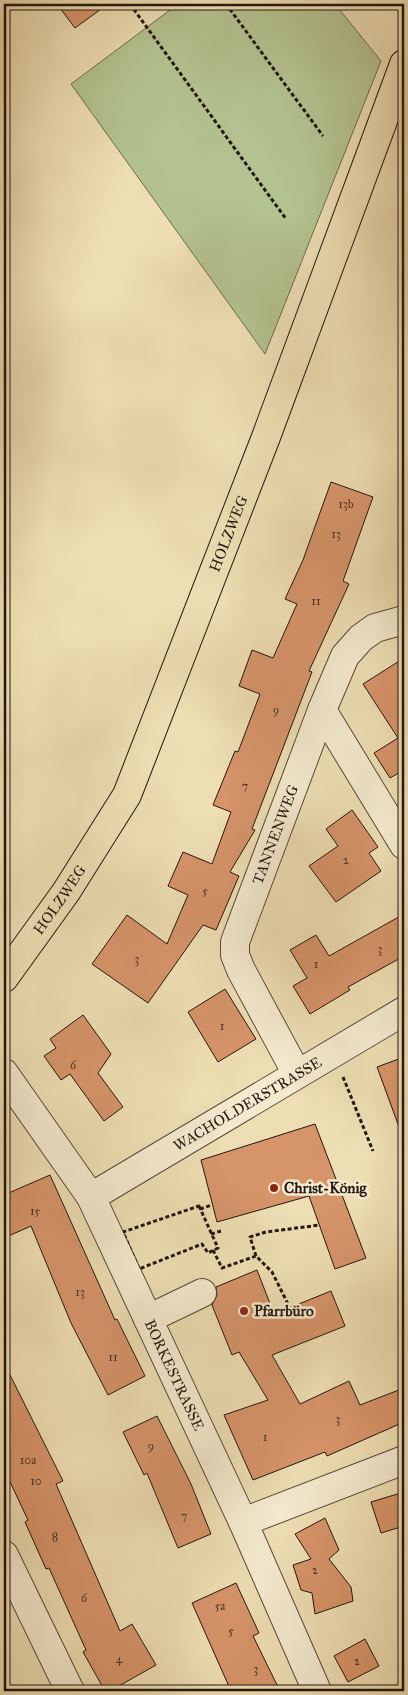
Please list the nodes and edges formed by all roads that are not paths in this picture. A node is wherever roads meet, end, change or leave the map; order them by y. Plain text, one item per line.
1 (404, 64) edge
2 (404, 620) edge
3 (322, 710) junction
4 (404, 845) edge
5 (4, 978) edge
6 (404, 1011) edge
7 (4, 1073) edge
8 (297, 1074) junction
9 (91, 1197) junction
10 (202, 1293) dead end
11 (148, 1319) junction
12 (404, 1460) edge
13 (243, 1522) junction
14 (4, 1555) edge
15 (70, 1691) edge
16 (317, 1691) edge

1 - 5 main road, HOLZWEG
2 - 3 street, TANNENWEG
3 - 4 street
3 - 8 street, TANNENWEG
6 - 8 street, WACHOLDERSTRASSE
7 - 9 street, BORKESTRASSE
8 - 9 street, WACHOLDERSTRASSE
9 - 11 street, BORKESTRASSE
10 - 11 street
11 - 13 street, BORKESTRASSE
12 - 13 street
13 - 16 street, BORKESTRASSE
14 - 15 street

